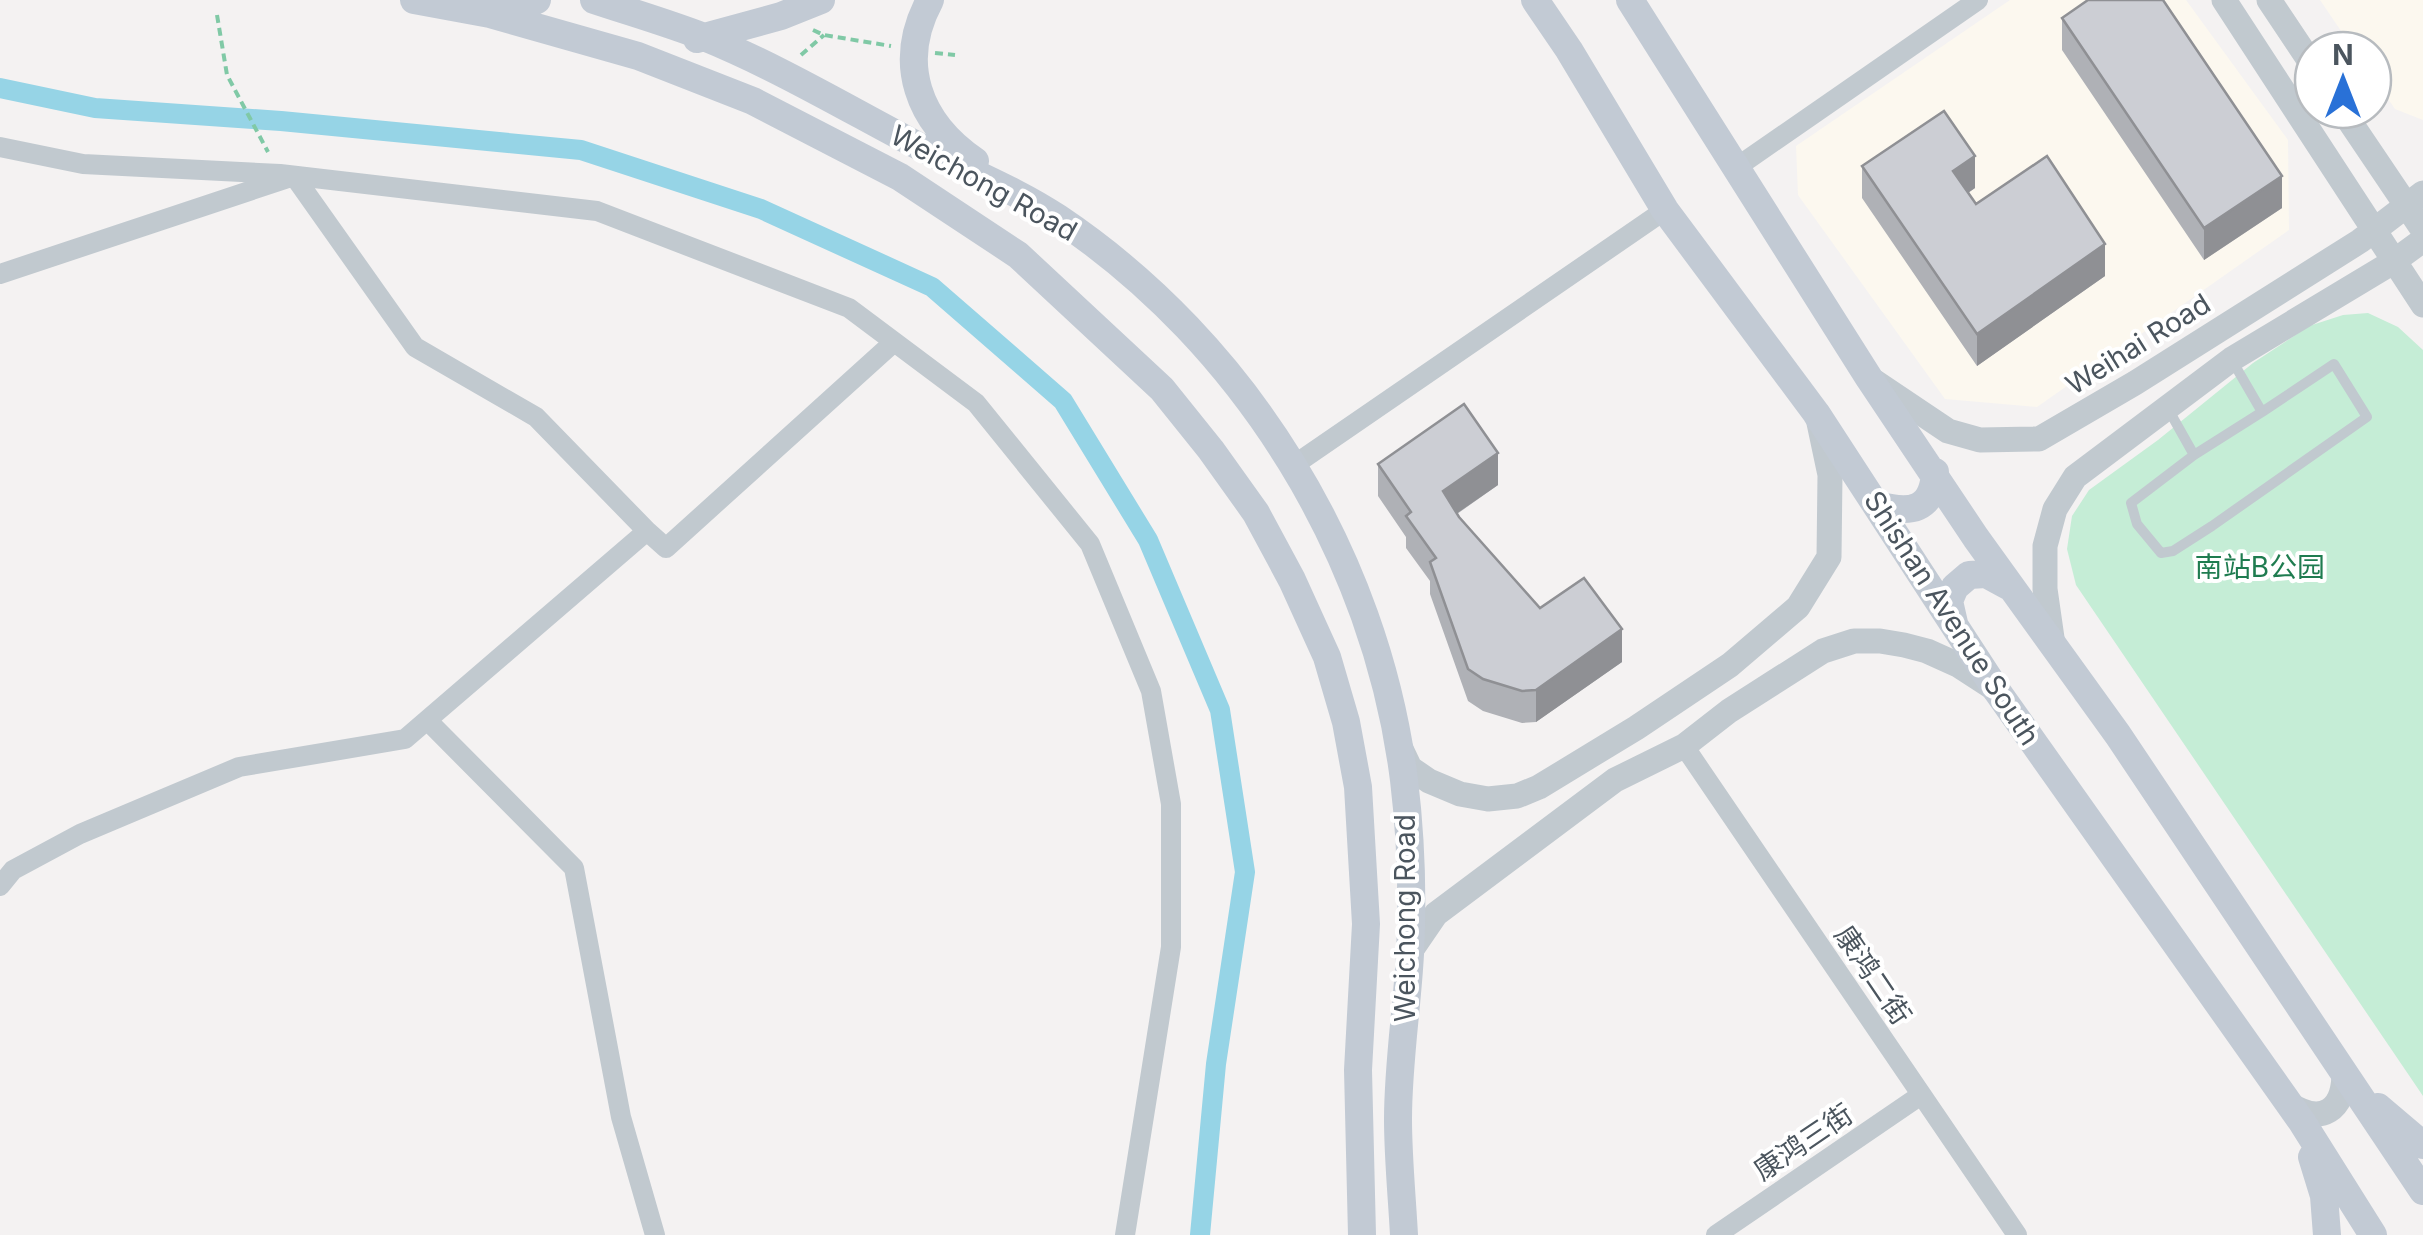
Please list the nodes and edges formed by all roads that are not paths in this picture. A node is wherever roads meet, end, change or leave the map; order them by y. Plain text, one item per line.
1 (414, 0) edge
2 (537, 0) edge
3 (594, 0) edge
4 (822, 0) edge
5 (930, 0) edge
6 (1534, 0) edge
7 (1633, 0) edge
8 (1978, 0) edge
9 (2224, 0) edge
10 (2269, 0) edge
11 (490, 14) junction
12 (2293, 36) edge
13 (703, 37) junction
14 (638, 56) junction
15 (2358, 130) edge
16 (0, 147) edge
17 (920, 147) junction
18 (1736, 167) junction
19 (294, 176) junction
20 (900, 177) junction
21 (2415, 200) edge
22 (1665, 210) junction
23 (1055, 216) junction
24 (2423, 230) edge
25 (2373, 231) junction
26 (2423, 240) edge
27 (2393, 262) junction
28 (0, 274) edge
29 (2423, 305) edge
30 (894, 342) junction
31 (2232, 360) junction
32 (1870, 378) junction
33 (2135, 383) junction
34 (2166, 406) junction
35 (2262, 412) junction
36 (1816, 414) junction
37 (2143, 426) junction
38 (2194, 454) junction
39 (1294, 465) junction
40 (1935, 472) junction
41 (1878, 505) junction
42 (647, 531) junction
43 (2012, 588) junction
44 (1954, 623) junction
45 (2053, 646) junction
46 (1730, 664) junction
47 (1997, 690) junction
48 (1729, 711) junction
49 (426, 720) junction
50 (1636, 728) junction
51 (1399, 745) junction
52 (1684, 746) junction
53 (1615, 780) junction
54 (0, 886) edge
55 (1410, 952) junction
56 (2349, 1080) junction
57 (1921, 1095) junction
58 (2295, 1113) junction
59 (2423, 1145) edge
60 (2423, 1191) edge
61 (655, 1235) edge
62 (1124, 1235) edge
63 (1362, 1235) edge
64 (1404, 1235) edge
65 (1716, 1235) edge
66 (2016, 1235) edge
67 (2327, 1235) edge
68 (2372, 1235) edge

1 - 11 main road, Weichong Road
2 - 11 main road
3 - 13 main road, Weichong Road
4 - 13 main road
5 - 23 main road
6 - 22 main road, Shishan Avenue South
7 - 18 main road
8 - 18 street
9 - 25 street
10 - 12 street
11 - 14 main road, Weichong Road
13 - 14 main road
13 - 17 main road, Weichong Road
14 - 20 main road, Weichong Road
15 - 21 street
16 - 19 street
17 - 20 main road
17 - 23 main road, Weichong Road
18 - 32 main road
19 - 28 street
19 - 30 street
19 - 42 street
20 - 63 main road, Weichong Road
21 - 24 street
21 - 25 street, Weihai Road
22 - 36 main road, Shishan Avenue South
22 - 39 street
23 - 39 main road, Weichong Road
25 - 27 street
25 - 33 street, Weihai Road
26 - 27 street
27 - 29 street
27 - 31 street
30 - 42 street
30 - 62 street
31 - 34 street
31 - 35 lane
32 - 33 street, Weihai Road
32 - 40 main road
33 - 37 street
34 - 37 street
34 - 38 lane
35 - 38 lane
35 - 38 lane
36 - 41 main road, Shishan Avenue South
36 - 46 street
37 - 45 street
39 - 51 main road, Weichong Road
40 - 41 main road
40 - 43 main road
41 - 44 main road, Shishan Avenue South
42 - 49 street
43 - 44 main road
43 - 45 main road
44 - 47 main road, Shishan Avenue South
45 - 56 main road
46 - 48 street
46 - 50 street
47 - 48 street
47 - 58 main road, Shishan Avenue South
48 - 52 street
49 - 54 street
49 - 61 street
50 - 51 street
50 - 53 street
51 - 55 main road, Weichong Road
52 - 53 street
52 - 57 street, 康鸿二街
53 - 55 street
55 - 64 main road, Weichong Road
56 - 58 street
56 - 59 main road
56 - 60 main road
57 - 65 street, 康鸿三街
57 - 66 street, 康鸿二街
58 - 67 main road
58 - 68 main road, Shishan Avenue South

